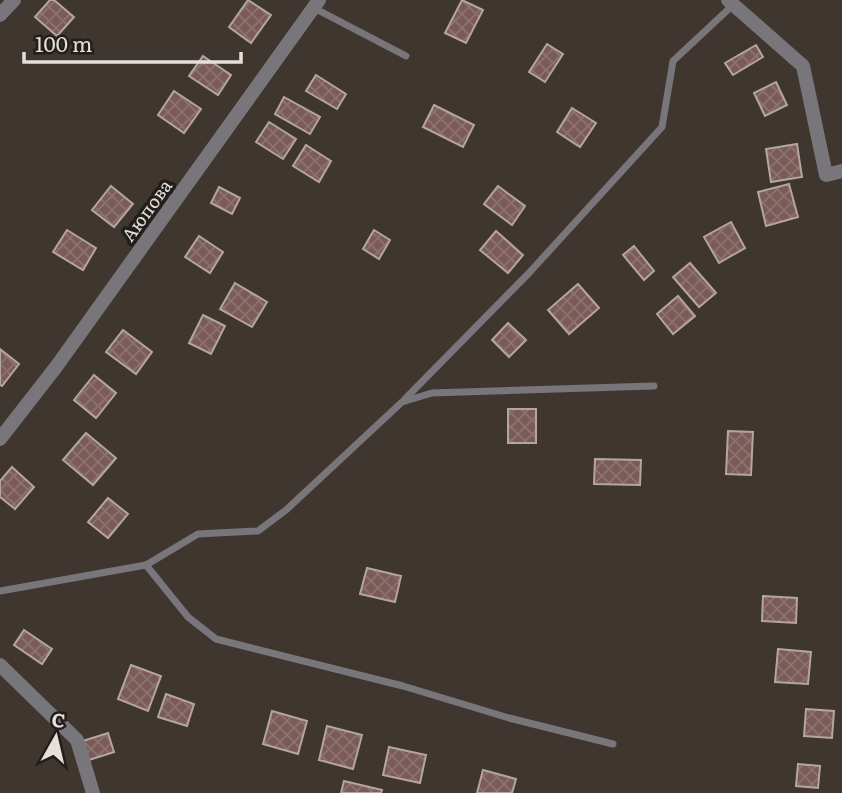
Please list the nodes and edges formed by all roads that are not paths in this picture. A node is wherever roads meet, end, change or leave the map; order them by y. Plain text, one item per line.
1 (15, 0) edge
2 (731, 2) edge
3 (317, 4) edge
4 (0, 15) edge
5 (406, 56) dead end
6 (842, 171) edge
7 (654, 386) dead end
8 (402, 402) junction
9 (0, 439) edge
10 (146, 565) junction
11 (0, 591) edge
12 (0, 665) edge
13 (613, 744) dead end
14 (93, 793) edge

1 - 4 street
2 - 6 street
2 - 8 lane
3 - 5 lane
3 - 9 street, Аюпова
7 - 8 lane
8 - 10 lane
10 - 11 lane
10 - 13 lane
12 - 14 street

